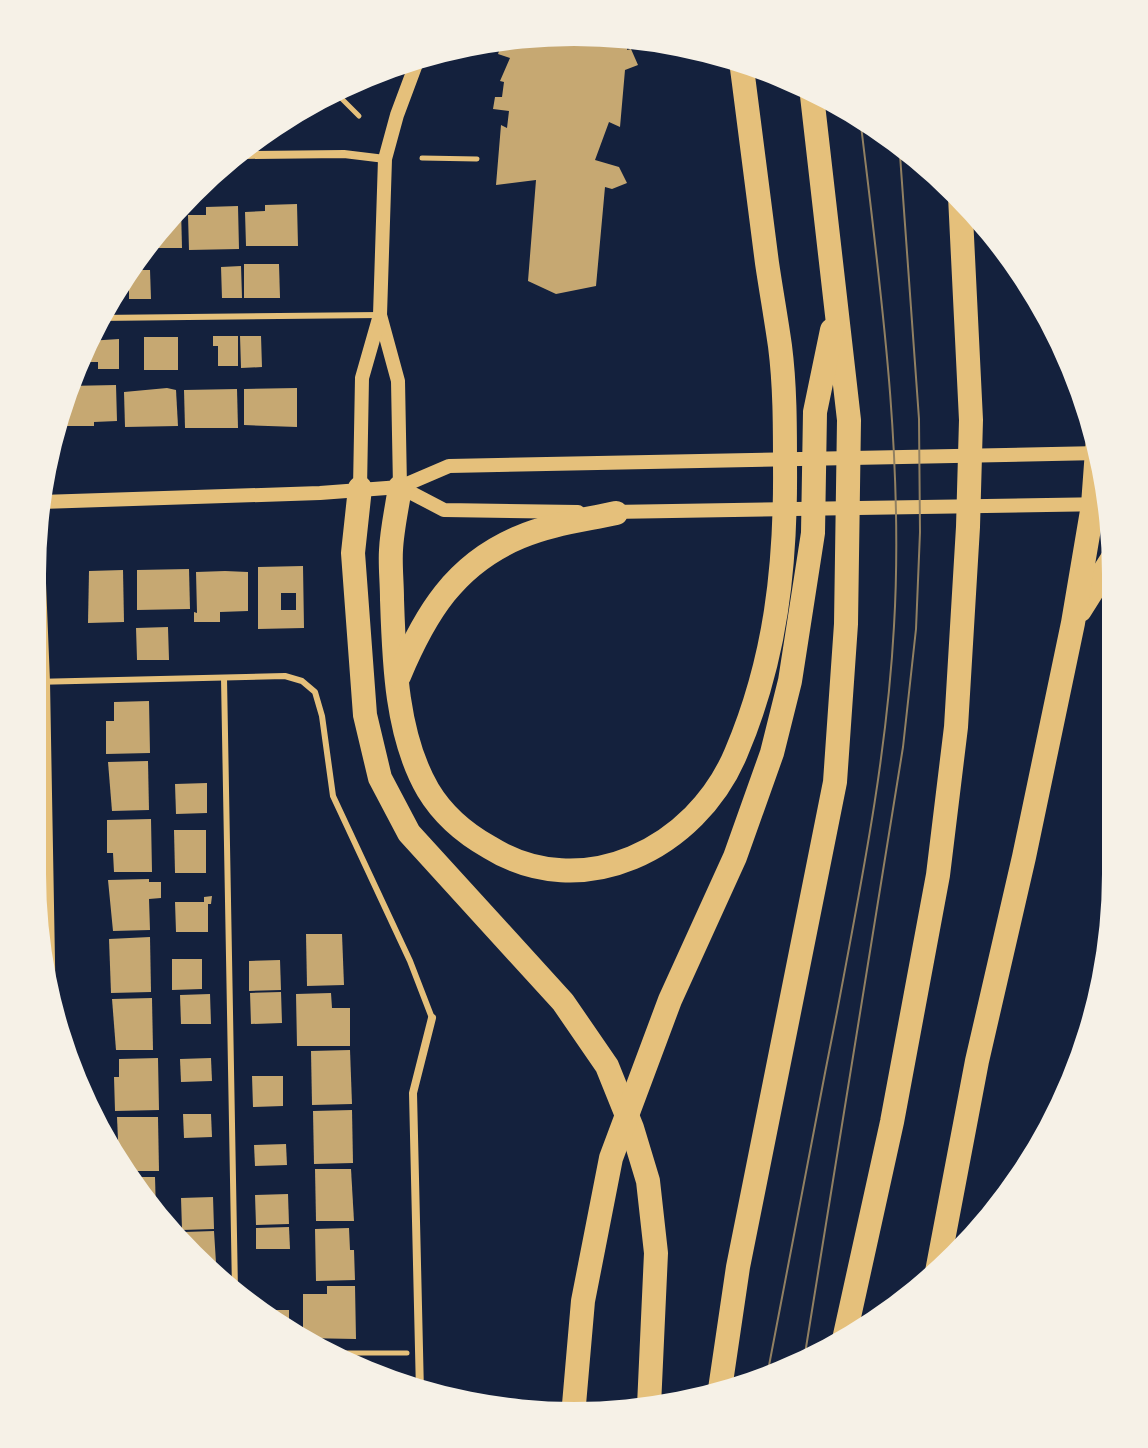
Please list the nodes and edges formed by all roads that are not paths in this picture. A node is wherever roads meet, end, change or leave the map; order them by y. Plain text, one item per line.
1 (413, 71) edge
2 (743, 74) edge
3 (813, 103) edge
4 (253, 155) edge
5 (385, 159) junction
6 (961, 216) edge
7 (837, 308) junction
8 (380, 315) junction
9 (113, 318) edge
10 (1087, 448) edge
11 (400, 487) junction
12 (360, 488) junction
13 (51, 502) edge
14 (1097, 504) edge
15 (616, 513) junction
16 (1098, 516) edge
17 (1102, 576) edge
18 (1073, 623) junction
19 (224, 678) junction
20 (398, 679) junction
21 (46, 682) joint
22 (51, 940) edge
23 (432, 1018) joint
24 (941, 1253) edge
25 (235, 1278) edge
26 (847, 1325) edge
27 (420, 1379) edge
28 (721, 1381) edge
29 (649, 1396) edge
30 (574, 1402) edge

1 - 5 street
2 - 20 highway
3 - 7 highway
4 - 5 street
5 - 8 street
6 - 26 highway
7 - 28 highway
7 - 30 highway
8 - 9 lane
8 - 11 street
8 - 12 street
10 - 11 street
11 - 12 street
11 - 15 street
11 - 20 highway
12 - 13 street
12 - 29 highway
14 - 15 street
15 - 20 highway
16 - 18 highway
17 - 18 highway
18 - 24 highway
19 - 21 lane
19 - 23 lane
19 - 25 lane
21 - 22 street
23 - 27 street

